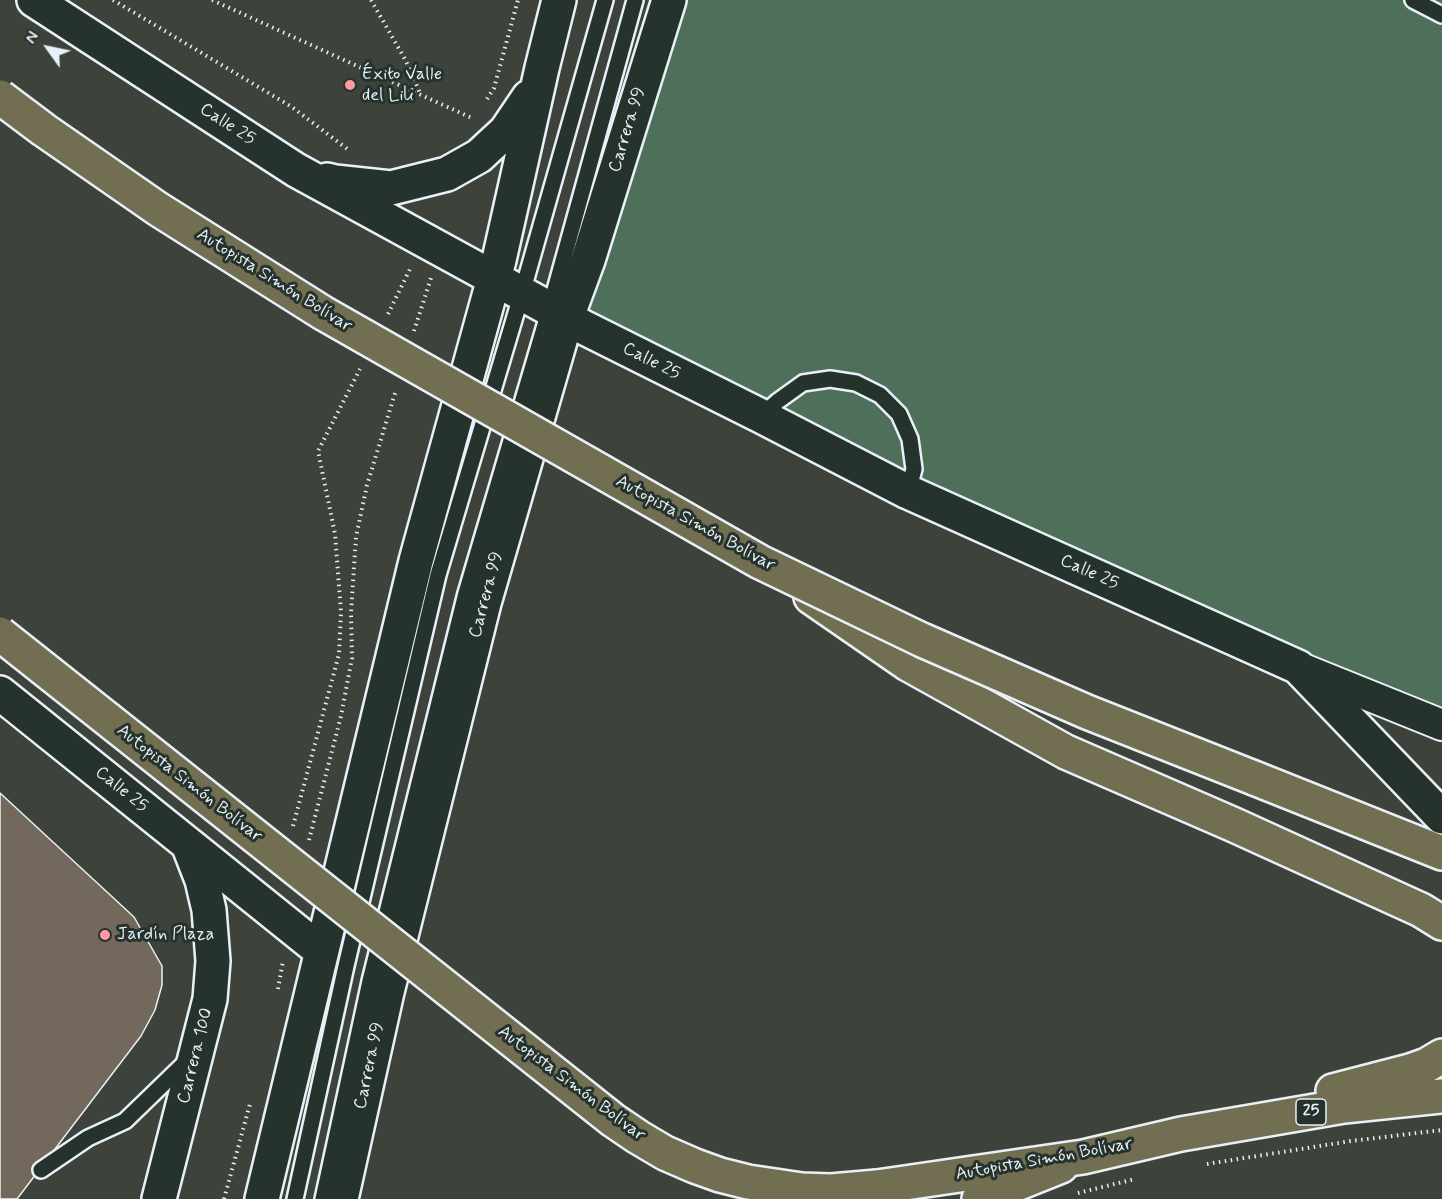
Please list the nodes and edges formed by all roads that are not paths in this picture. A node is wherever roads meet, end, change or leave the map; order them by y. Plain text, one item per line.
1 (34, 0) edge
2 (559, 0) edge
3 (604, 0) edge
4 (635, 0) edge
5 (669, 0) edge
6 (1413, 0) edge
7 (1442, 15) edge
8 (542, 68) junction
9 (0, 97) edge
10 (296, 170) junction
11 (588, 260) junction
12 (533, 299) junction
13 (629, 351) junction
14 (761, 416) junction
15 (908, 492) junction
16 (759, 562) junction
17 (0, 634) edge
18 (1298, 667) junction
19 (0, 693) edge
20 (1442, 725) edge
21 (1442, 817) edge
22 (189, 844) junction
23 (1442, 853) edge
24 (1442, 923) edge
25 (321, 951) junction
26 (197, 1052) junction
27 (1442, 1056) edge
28 (1442, 1096) edge
29 (1181, 1134) junction
30 (1083, 1157) junction
31 (41, 1170) dead end
32 (159, 1199) edge
33 (262, 1199) edge
34 (296, 1199) edge
35 (323, 1199) edge
36 (341, 1199) edge
37 (979, 1199) edge

1 - 10 street, Calle 25
2 - 8 street, Carrera 99
3 - 12 lane
4 - 12 lane
5 - 11 street, Carrera 99
6 - 7 lane
8 - 10 street
8 - 12 street, Carrera 99
9 - 16 main road, Autopista Simón Bolívar, bridge
10 - 12 street, Calle 25
11 - 12 street, Carrera 99
11 - 13 street
12 - 13 street, Calle 25
12 - 25 street, Carrera 99
12 - 34 lane
12 - 35 lane
12 - 36 street, Carrera 99
13 - 14 street, Calle 25
14 - 15 street, Calle 25
14 - 15 lane
15 - 18 street, Calle 25
16 - 23 main road, Autopista Simón Bolívar, bridge
16 - 24 main road, bridge
17 - 30 main road, Autopista Simón Bolívar, bridge
18 - 20 street, Calle 25
18 - 21 street, Calle 25
19 - 22 street, Calle 25
22 - 25 street, Calle 25
22 - 26 street, Carrera 100
25 - 33 street, Carrera 99
26 - 31 lane
26 - 32 street, Carrera 100
27 - 29 main road
28 - 29 main road, Autopista Simón Bolívar / 25
29 - 30 main road, Autopista Simón Bolívar / 25
30 - 37 main road

